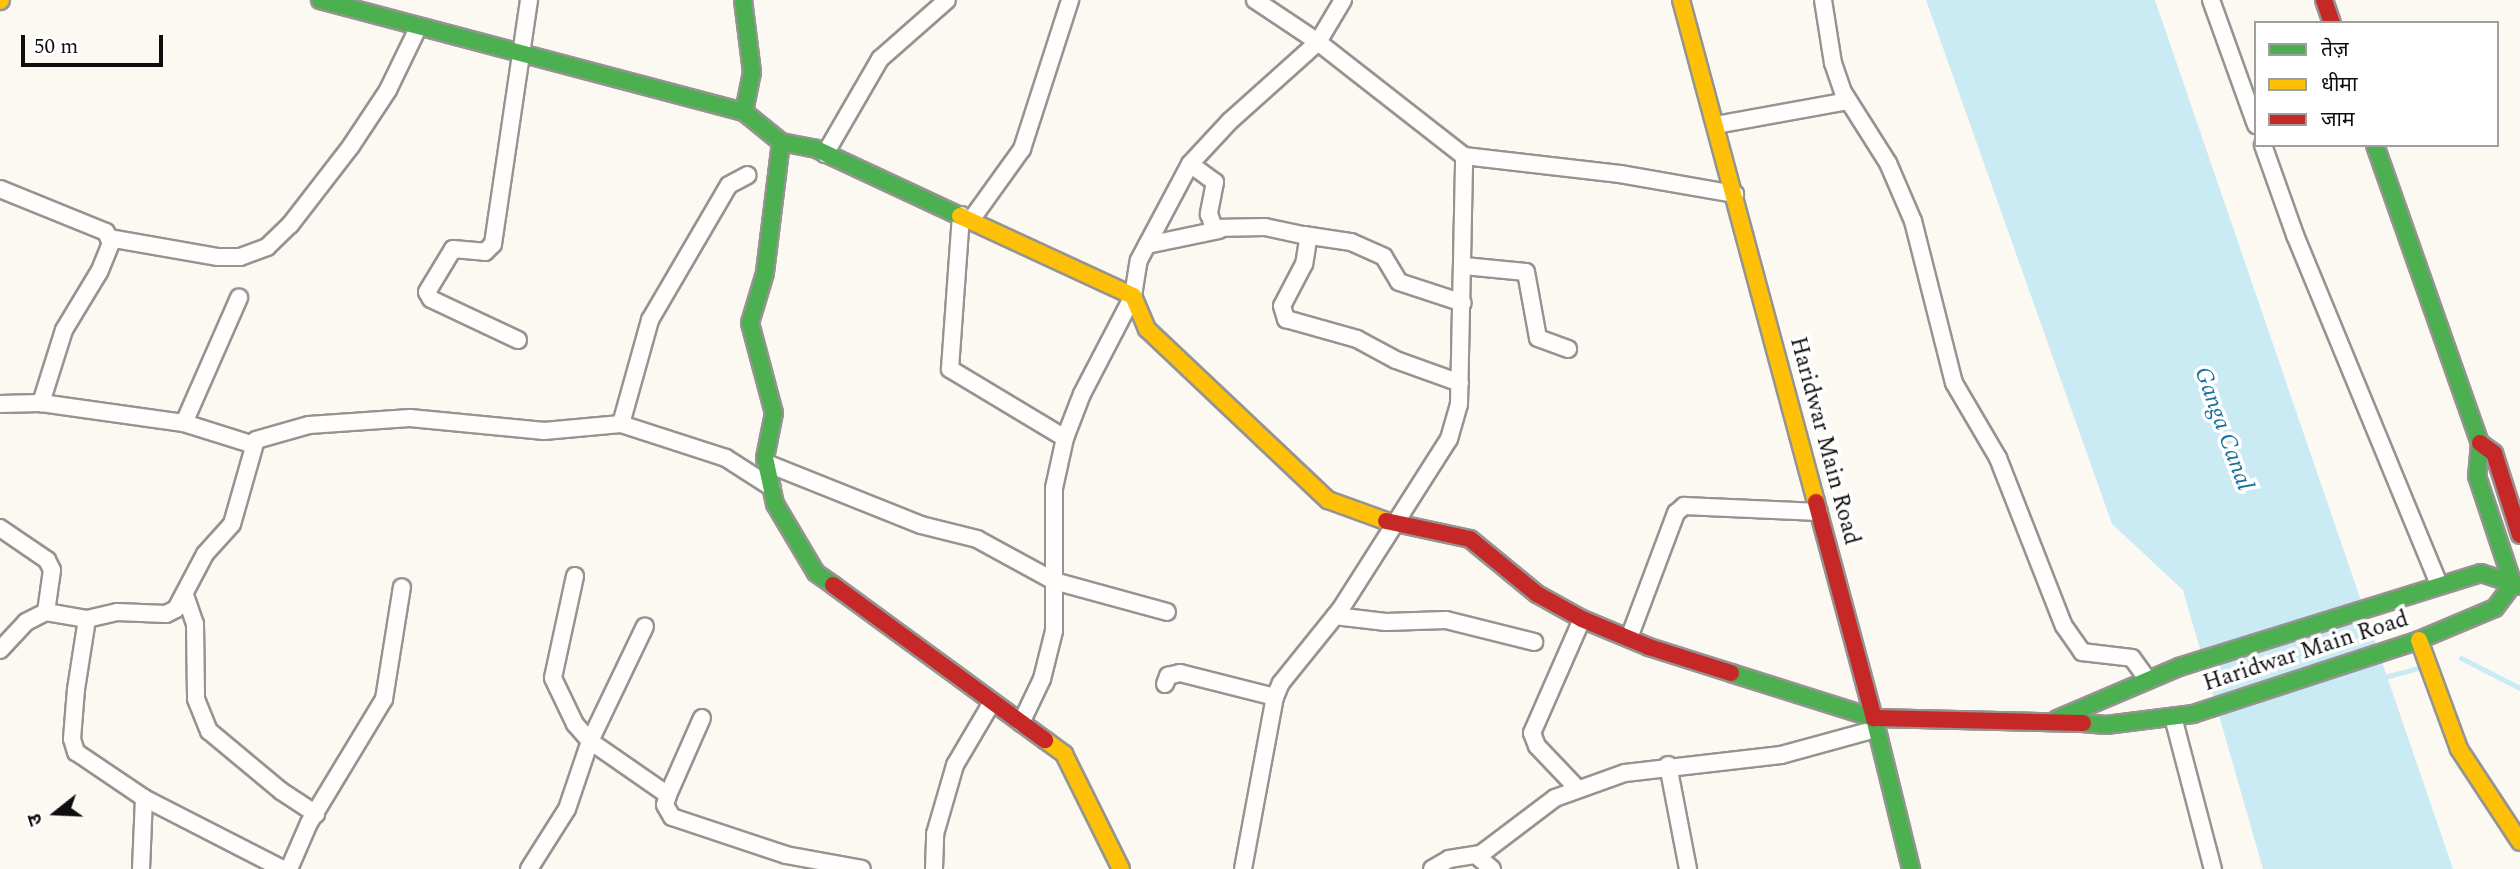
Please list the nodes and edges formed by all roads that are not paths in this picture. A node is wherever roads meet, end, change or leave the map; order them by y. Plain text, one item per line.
1 (320, 0) edge
2 (529, 0) edge
3 (743, 0) edge
4 (947, 0) edge
5 (1070, 0) edge
6 (1255, 0) edge
7 (1343, 0) edge
8 (1681, 0) edge
9 (1823, 0) edge
10 (2211, 0) edge
11 (2324, 0) edge
12 (2331, 21) edge
13 (418, 28) junction
14 (1318, 42) junction
15 (523, 56) junction
16 (1848, 101) junction
17 (744, 112) junction
18 (2254, 119) edge
19 (1716, 125) junction
20 (781, 142) junction
21 (2264, 147) edge
22 (2376, 147) edge
23 (825, 154) junction
24 (1464, 156) junction
25 (1190, 164) junction
26 (748, 174) dead end
27 (0, 189) edge
28 (1735, 194) junction
29 (966, 217) junction
30 (1219, 230) junction
31 (1304, 235) junction
32 (109, 238) junction
33 (1147, 245) junction
34 (1464, 266) junction
35 (1133, 296) junction
36 (239, 298) dead end
37 (1463, 303) junction
38 (518, 340) dead end
39 (1568, 349) dead end
40 (1460, 383) junction
41 (41, 403) junction
42 (0, 404) edge
43 (184, 423) junction
44 (621, 424) junction
45 (1065, 438) junction
46 (2480, 443) junction
47 (254, 445) junction
48 (766, 463) junction
49 (771, 487) junction
50 (1819, 512) junction
51 (1394, 524) junction
52 (0, 528) edge
53 (2520, 535) edge
54 (575, 576) dead end
55 (1054, 581) junction
56 (2439, 584) junction
57 (2516, 585) edge
58 (402, 587) dead end
59 (185, 595) junction
60 (46, 612) junction
61 (1167, 612) dead end
62 (1335, 616) junction
63 (87, 619) junction
64 (1582, 619) junction
65 (645, 626) dead end
66 (1629, 638) junction
67 (1534, 642) dead end
68 (2412, 642) junction
69 (0, 650) edge
70 (2148, 680) junction
71 (1165, 684) dead end
72 (1275, 697) junction
73 (990, 704) junction
74 (2172, 716) junction
75 (702, 718) dead end
76 (2056, 720) junction
77 (1021, 723) junction
78 (1875, 723) junction
79 (590, 741) junction
80 (1668, 765) junction
81 (1577, 788) junction
82 (668, 795) junction
83 (144, 798) junction
84 (316, 814) junction
85 (2520, 842) edge
86 (1477, 856) junction
87 (821, 865) edge
88 (141, 869) edge
89 (284, 869) edge
90 (289, 869) edge
91 (529, 869) edge
92 (862, 869) edge
93 (934, 869) edge
94 (1121, 869) edge
95 (1243, 869) edge
96 (1433, 869) edge
97 (1492, 869) edge
98 (1688, 869) edge
99 (1910, 869) edge
100 (2213, 869) edge

1 - 13 street
2 - 15 street
3 - 17 street
4 - 23 street
5 - 29 street
6 - 14 street
7 - 14 street
8 - 19 street, Haridwar Main Road
9 - 16 street
10 - 18 street
11 - 12 street
13 - 15 street
13 - 32 street
14 - 24 street
14 - 25 street
15 - 17 street
15 - 38 street
16 - 19 street
16 - 70 street
17 - 20 street
19 - 28 street, Haridwar Main Road
20 - 23 street
20 - 48 street
21 - 56 street
22 - 46 street
23 - 29 street
24 - 28 street
24 - 34 street
25 - 30 street
25 - 33 street
26 - 44 street
27 - 32 street
28 - 50 street, Haridwar Main Road
29 - 35 street
29 - 45 street
30 - 31 street
30 - 33 street
31 - 37 street
31 - 40 street
32 - 41 street
33 - 35 street
34 - 37 street
34 - 39 street
35 - 45 street
35 - 51 street
36 - 43 street
37 - 40 street
40 - 51 street
41 - 42 street
41 - 43 street
43 - 47 street
44 - 47 street
44 - 49 street
45 - 55 street
46 - 53 street
46 - 57 street
47 - 59 street
48 - 49 street
48 - 55 street
49 - 73 street
50 - 66 street
50 - 78 street, Haridwar Main Road
51 - 62 street
51 - 64 street
52 - 60 street
54 - 79 street
55 - 61 street
55 - 77 street
56 - 57 street, Haridwar Main Road
56 - 70 street, Haridwar Main Road
57 - 68 street, Haridwar Main Road
58 - 84 street
59 - 63 street
59 - 84 street
60 - 63 street
60 - 69 street
62 - 67 street
62 - 72 street
63 - 83 street
64 - 66 street
64 - 81 street
65 - 79 street
66 - 78 street
68 - 74 street, Haridwar Main Road
68 - 85 street
70 - 76 street, Haridwar Main Road
71 - 72 street
72 - 95 street
73 - 77 street
73 - 93 street
74 - 76 street, Haridwar Main Road
74 - 100 street
75 - 82 street
76 - 78 street, Haridwar Main Road
77 - 94 street
78 - 80 street
78 - 99 street
79 - 82 street
79 - 91 street
80 - 81 street
80 - 98 street
81 - 86 street
82 - 87 street
83 - 88 street
83 - 89 street
84 - 90 street
86 - 96 street
86 - 97 street
87 - 92 street

